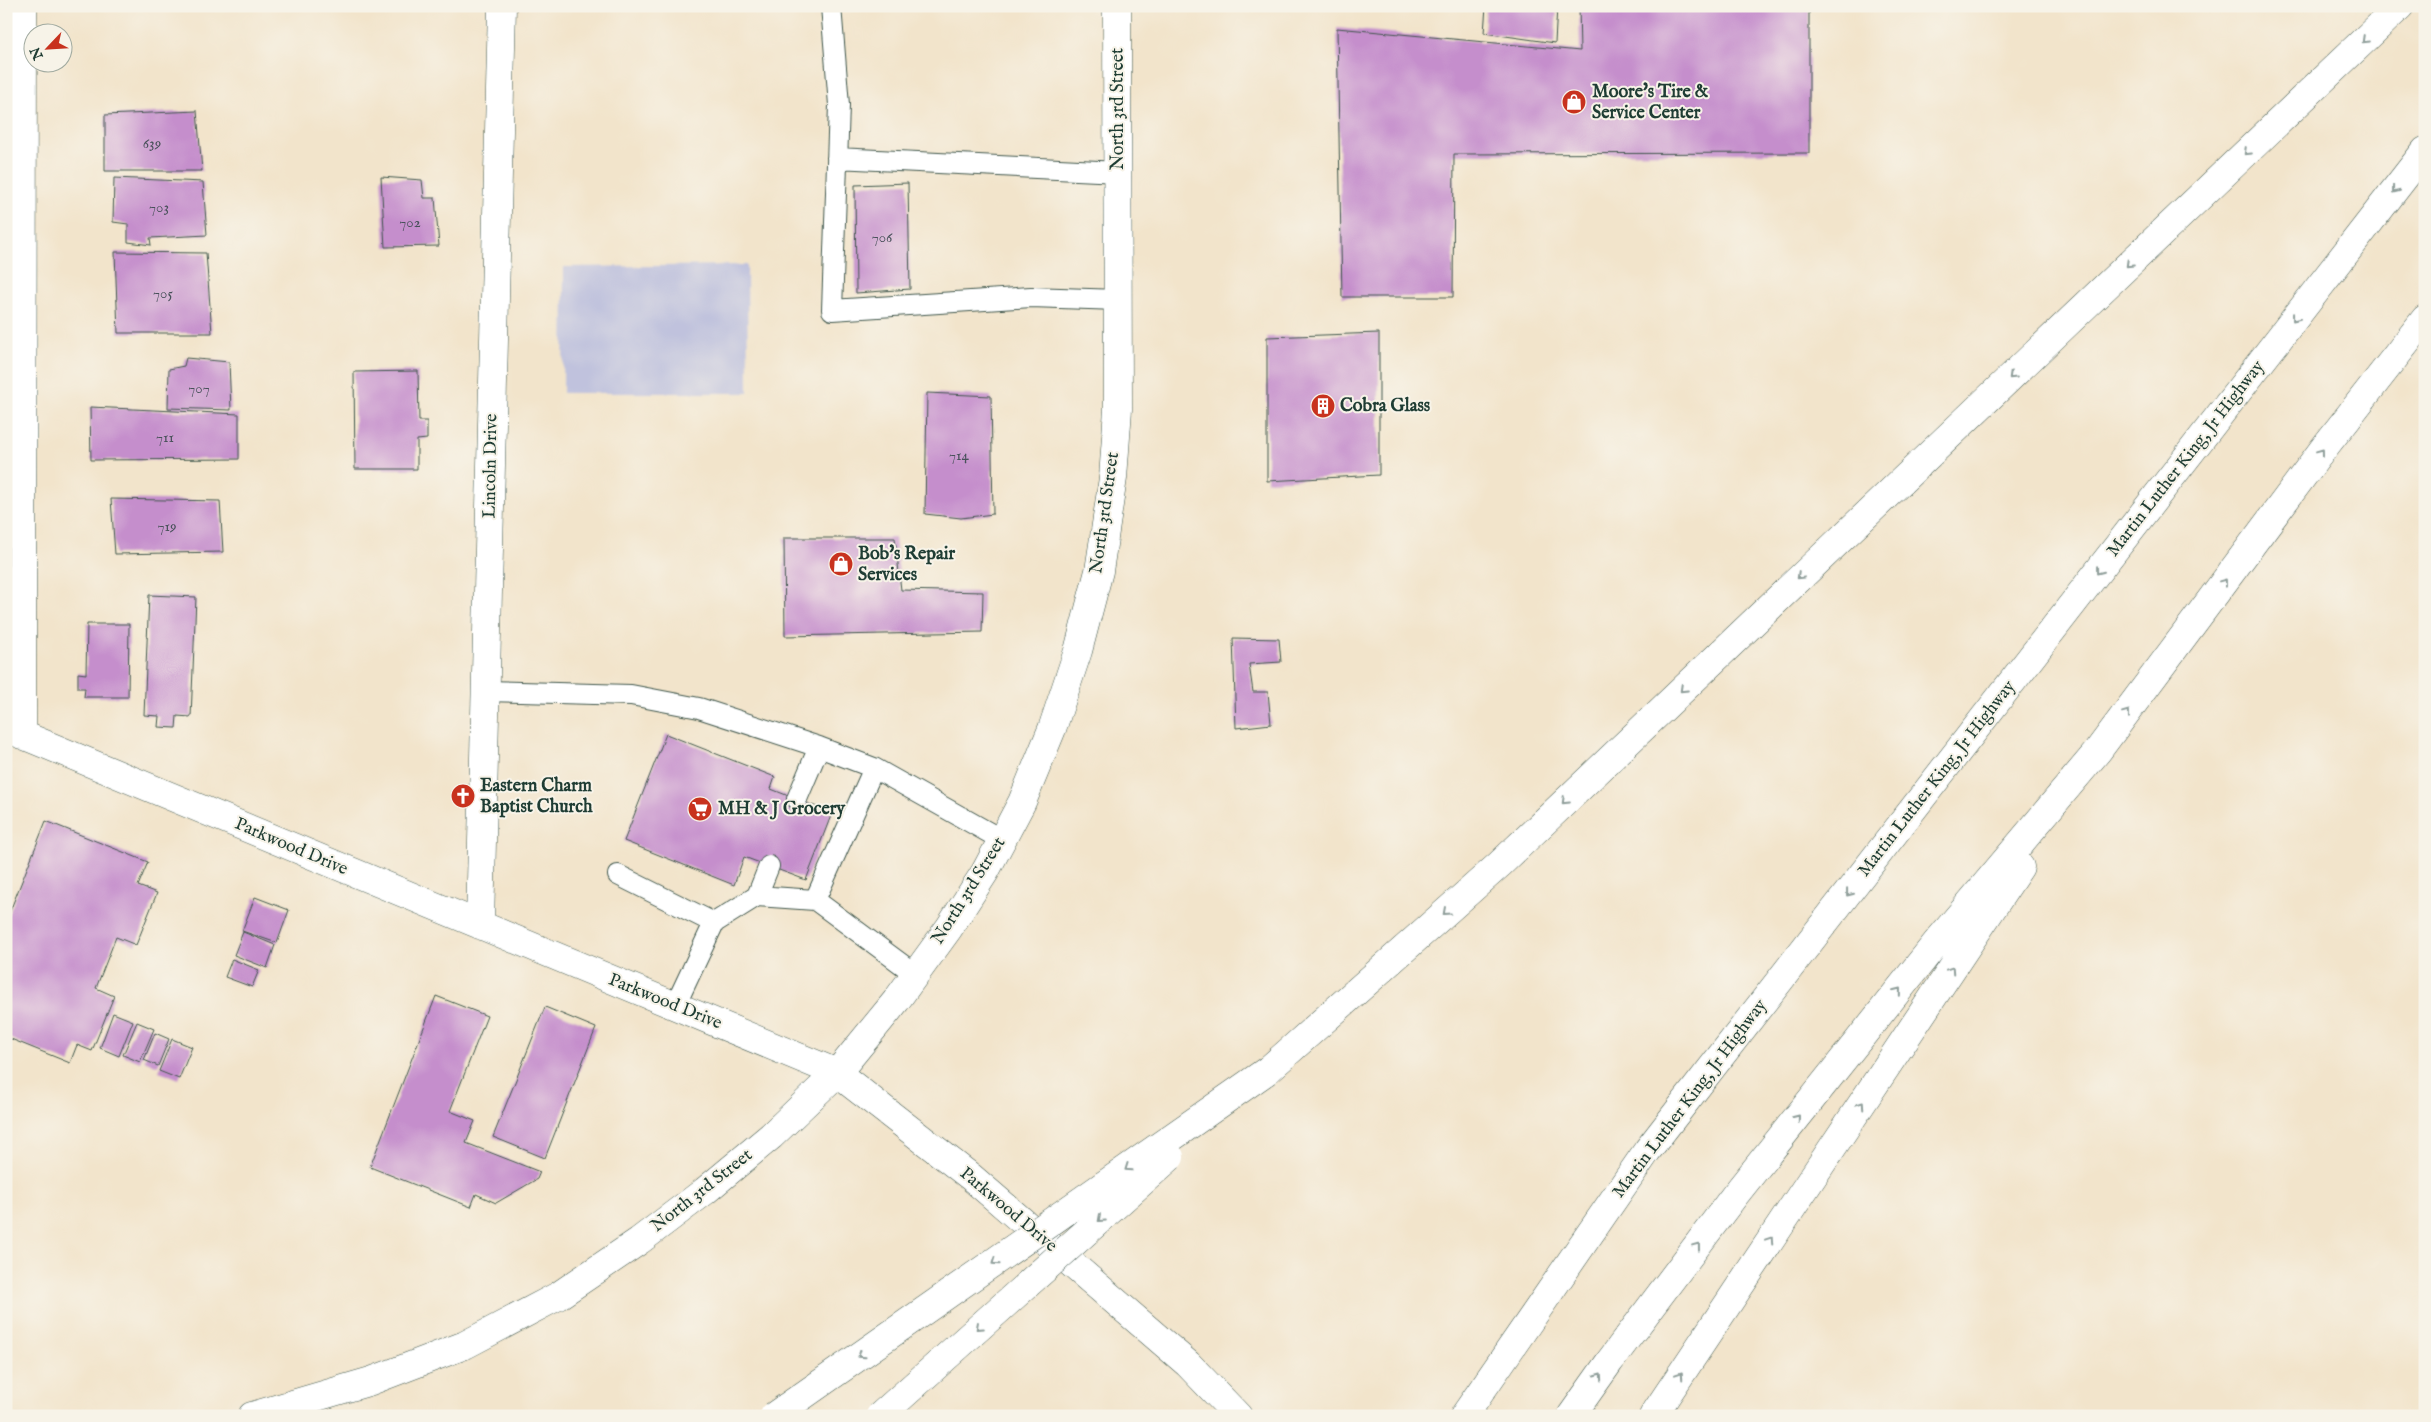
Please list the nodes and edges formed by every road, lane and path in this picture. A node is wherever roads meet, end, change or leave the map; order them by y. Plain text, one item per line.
1 (23, 6) edge
2 (502, 6) edge
3 (831, 6) edge
4 (1117, 6) edge
5 (2400, 6) edge
6 (2425, 151) edge
7 (837, 158) junction
8 (1118, 172) junction
9 (14, 194) edge
10 (1118, 300) junction
11 (2425, 319) edge
12 (485, 691) junction
13 (14, 732) edge
14 (819, 747) junction
15 (2097, 752) junction
16 (874, 768) junction
17 (797, 799) dead end
18 (1002, 840) junction
19 (768, 866) dead end
20 (618, 875) dead end
21 (757, 896) junction
22 (815, 900) junction
23 (714, 923) junction
24 (480, 925) junction
25 (915, 974) junction
26 (675, 1006) junction
27 (1268, 1070) junction
28 (837, 1073) junction
29 (252, 1416) edge
30 (774, 1416) edge
31 (880, 1416) edge
32 (1238, 1416) edge
33 (1464, 1416) edge
34 (1571, 1416) edge
35 (1653, 1416) edge

1 - 9 main road
2 - 12 main road, Lincoln Drive
3 - 7 lane
4 - 8 main road, North 3rd Street
5 -> 27 main road
6 -> 33 main road, Martin Luther King, Jr Highway
7 - 8 lane
7 - 10 lane
8 - 10 main road, North 3rd Street
9 - 13 main road
10 - 18 main road, North 3rd Street
15 -> 11 main road
12 - 14 lane
12 - 24 main road, Lincoln Drive
13 - 24 main road, Parkwood Drive
14 - 16 lane
14 - 17 lane
34 -> 15 main road
35 -> 15 main road
16 - 18 lane
16 - 22 lane
18 - 25 main road, North 3rd Street
19 - 21 lane
20 - 23 lane
21 - 22 lane
21 - 23 lane
22 - 25 lane
23 - 26 lane
24 - 26 main road, Parkwood Drive
25 - 28 main road, North 3rd Street
26 - 28 main road, Parkwood Drive
27 -> 30 main road, bridge
27 -> 31 main road, bridge
28 - 29 main road, North 3rd Street
28 - 32 main road, Parkwood Drive

